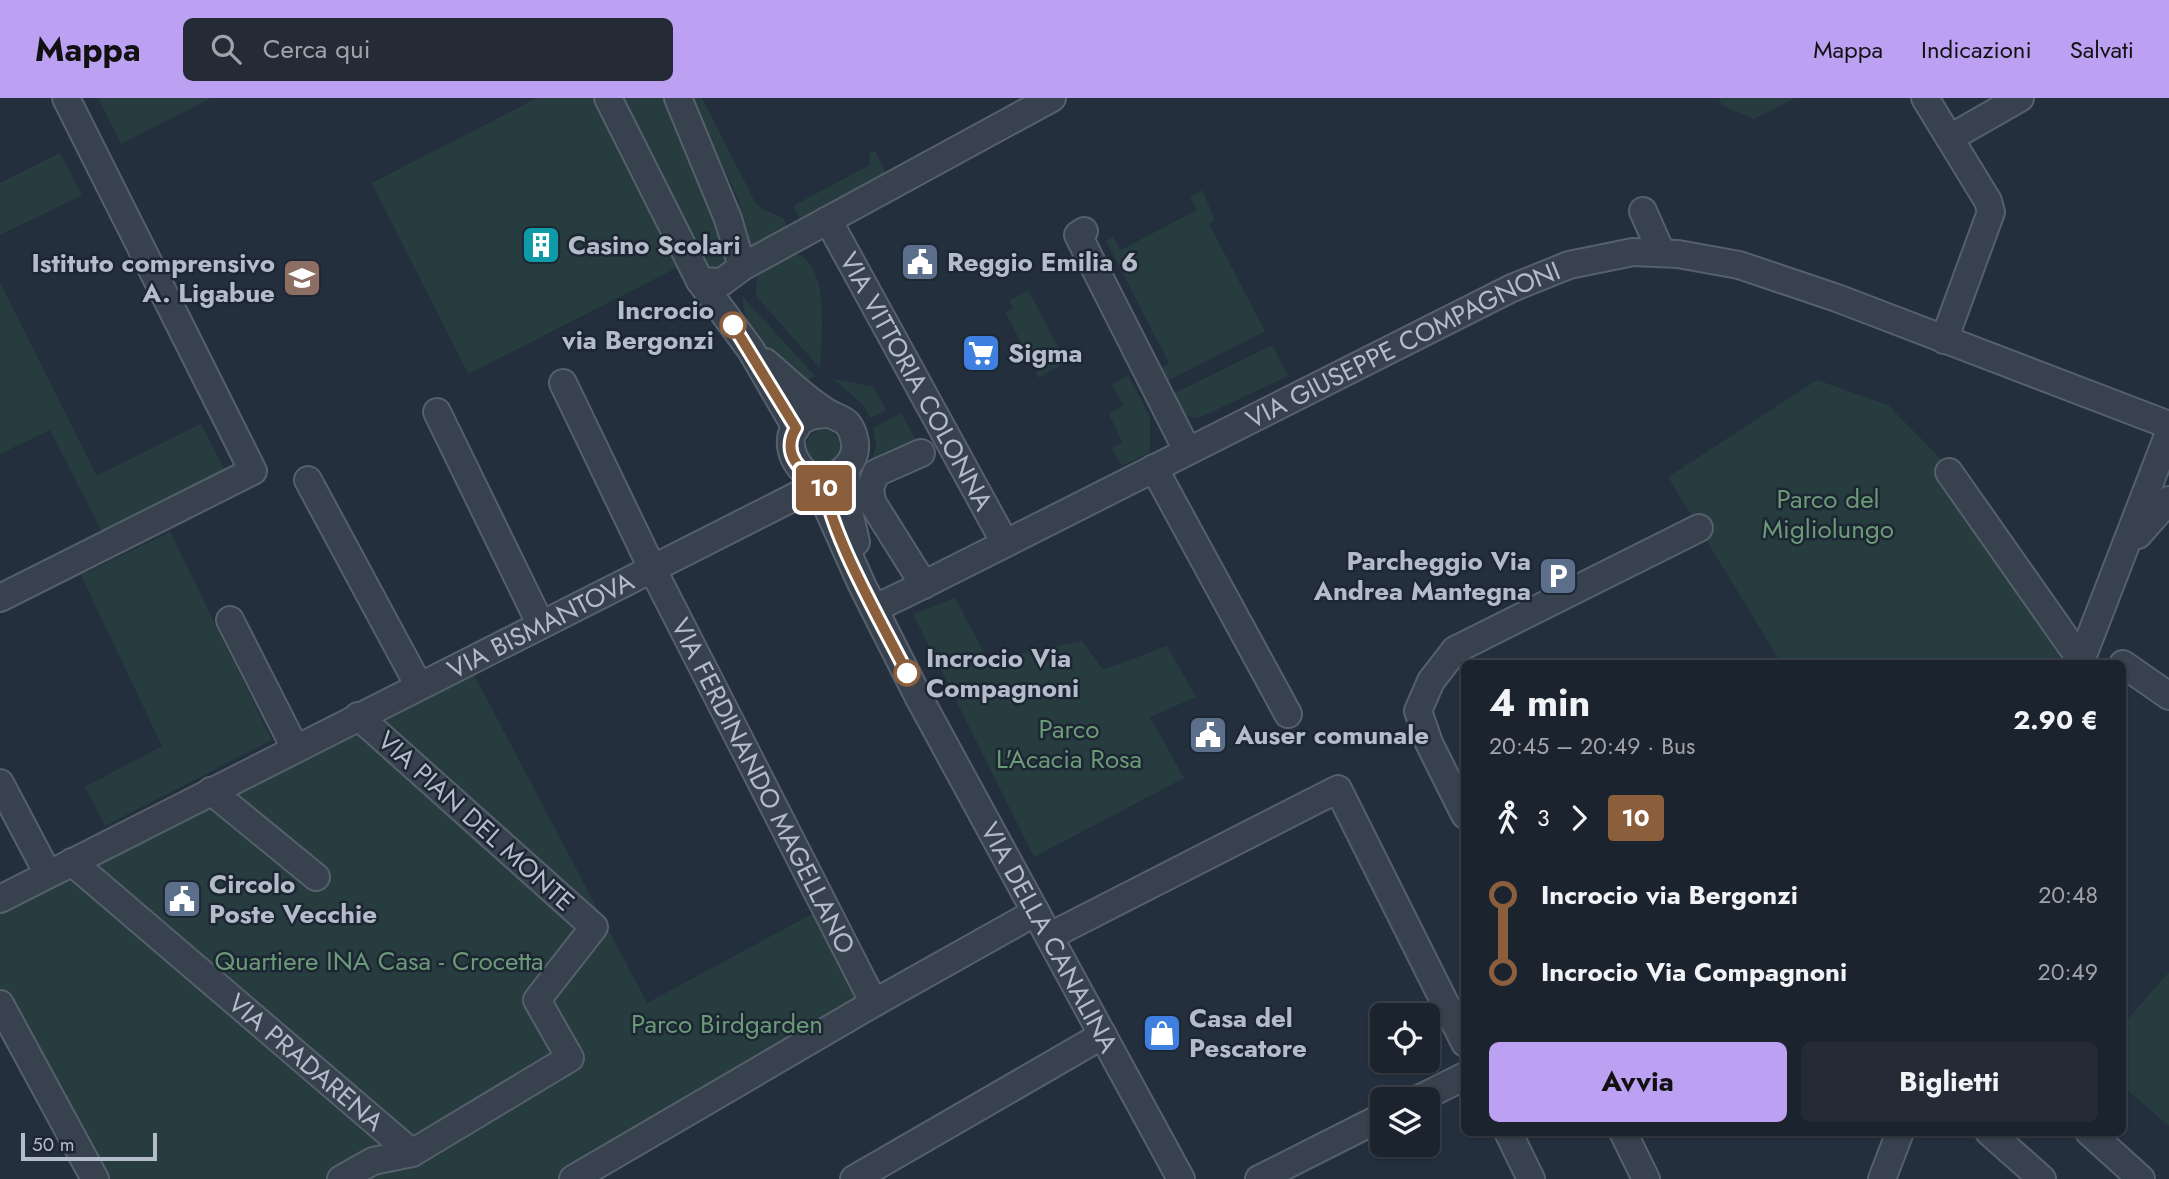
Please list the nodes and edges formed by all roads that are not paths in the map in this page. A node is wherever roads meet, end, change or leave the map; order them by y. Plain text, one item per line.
1 (66, 98) edge
2 (608, 98) edge
3 (678, 98) edge
4 (1052, 98) edge
5 (1926, 98) edge
6 (2020, 98) edge
7 (1950, 138) junction
8 (1643, 211) dead end
9 (828, 220) junction
10 (1084, 232) dead end
11 (1661, 252) junction
12 (742, 267) junction
13 (700, 281) junction
14 (733, 325) junction
15 (1944, 340) junction
16 (751, 350) junction
17 (563, 383) dead end
18 (437, 412) dead end
19 (829, 414) junction
20 (2169, 425) edge
21 (796, 428) junction
22 (2169, 433) edge
23 (1187, 450) junction
24 (921, 453) dead end
25 (1154, 468) junction
26 (825, 472) junction
27 (1949, 472) dead end
28 (307, 480) dead end
29 (2169, 500) edge
30 (1699, 528) dead end
31 (1005, 544) junction
32 (2121, 559) junction
33 (652, 568) junction
34 (923, 585) junction
35 (875, 594) junction
36 (0, 598) edge
37 (230, 620) dead end
38 (540, 623) junction
39 (2083, 655) edge
40 (2107, 660) edge
41 (2126, 666) edge
42 (419, 686) junction
43 (2169, 695) edge
44 (1288, 714) dead end
45 (358, 716) junction
46 (295, 748) junction
47 (0, 783) edge
48 (211, 790) junction
49 (1461, 807) edge
50 (72, 862) junction
51 (48, 874) junction
52 (316, 877) dead end
53 (0, 899) edge
54 (1037, 912) junction
55 (1050, 936) junction
56 (874, 1003) junction
57 (0, 1004) edge
58 (1103, 1035) junction
59 (1461, 1035) edge
60 (1461, 1078) edge
61 (1440, 1088) edge
62 (1370, 1123) edge
63 (1510, 1136) edge
64 (1625, 1136) edge
65 (1898, 1136) edge
66 (1994, 1136) edge
67 (2093, 1136) edge
68 (412, 1153) junction
69 (95, 1179) edge
70 (341, 1179) edge
71 (573, 1179) edge
72 (854, 1179) edge
73 (1181, 1179) edge
74 (1259, 1179) edge
75 (1531, 1179) edge
76 (1646, 1179) edge
77 (1882, 1179) edge
78 (2042, 1179) edge
79 (2141, 1179) edge

1 - 36 street
2 - 13 street, VIA DELLA CANALINA
3 - 12 street
4 - 9 street
5 - 7 street
6 - 7 street
7 - 15 street
8 - 11 street
9 - 12 street
9 - 31 street, VIA VITTORIA COLONNA
10 - 23 street
11 - 15 street, VIA GIUSEPPE COMPAGNONI
11 - 23 street, VIA GIUSEPPE COMPAGNONI
12 - 13 street
12 - 14 street
13 - 14 street, VIA DELLA CANALINA
14 - 16 street, VIA DELLA CANALINA
15 - 20 street, VIA GIUSEPPE COMPAGNONI
16 - 19 street, VIA DELLA CANALINA
16 - 21 street, VIA DELLA CANALINA
17 - 33 street, VIA FERDINANDO MAGELLANO
18 - 38 street
19 - 21 street
19 - 26 street, VIA DELLA CANALINA
21 - 26 street, VIA DELLA CANALINA
22 - 32 street
23 - 25 street, VIA GIUSEPPE COMPAGNONI
24 - 34 street
25 - 31 street, VIA GIUSEPPE COMPAGNONI
25 - 44 street
26 - 33 street, VIA BISMANTOVA
26 - 35 street, VIA DELLA CANALINA
27 - 39 street
28 - 42 street
29 - 32 street
30 - 49 street
31 - 34 street, VIA GIUSEPPE COMPAGNONI
32 - 39 street
33 - 38 street, VIA BISMANTOVA
33 - 56 street, VIA FERDINANDO MAGELLANO
34 - 35 street, VIA GIUSEPPE COMPAGNONI
35 - 54 street, VIA DELLA CANALINA
37 - 46 street
38 - 42 street, VIA BISMANTOVA
39 - 40 street
41 - 43 street
42 - 45 street, VIA BISMANTOVA
45 - 46 street, VIA BISMANTOVA
45 - 68 street, VIA PIAN DEL MONTE
46 - 48 street, VIA BISMANTOVA
47 - 51 street
48 - 50 street, VIA BISMANTOVA
48 - 52 street
50 - 51 street, VIA BISMANTOVA
50 - 68 street, VIA PRADARENA
51 - 53 street, VIA BISMANTOVA
54 - 55 street, VIA DELLA CANALINA
54 - 56 street
55 - 58 street, VIA DELLA CANALINA
55 - 59 street
56 - 71 street
57 - 69 street
58 - 72 street
58 - 73 street, VIA DELLA CANALINA
60 - 61 street
62 - 74 street
63 - 75 street
64 - 76 street
65 - 77 street
66 - 78 street
67 - 79 street
68 - 70 street

